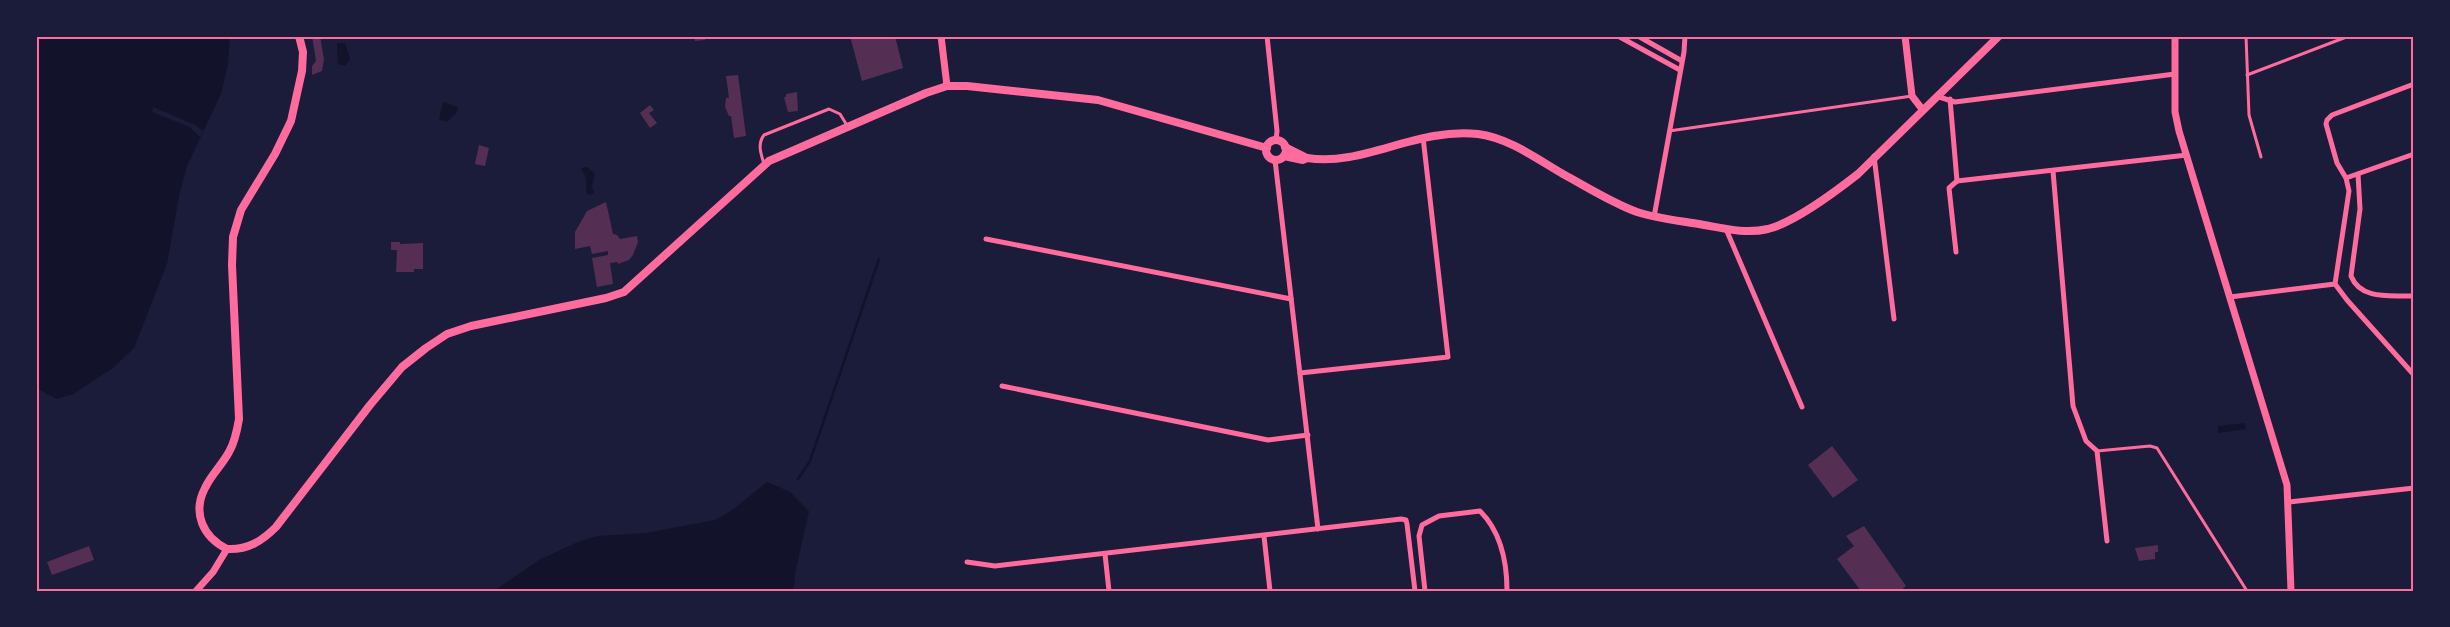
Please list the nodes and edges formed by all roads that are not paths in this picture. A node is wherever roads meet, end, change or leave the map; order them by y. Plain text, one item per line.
1 (299, 36) edge
2 (941, 36) edge
3 (1266, 36) edge
4 (1618, 36) edge
5 (1638, 36) edge
6 (1685, 36) edge
7 (1905, 36) edge
8 (1999, 36) edge
9 (2175, 36) edge
10 (2246, 36) edge
11 (2349, 36) edge
12 (1682, 61) junction
13 (1680, 70) junction
14 (2175, 74) junction
15 (2246, 75) junction
16 (2414, 84) edge
17 (947, 86) junction
18 (1912, 96) junction
19 (1936, 96) junction
20 (1950, 99) junction
21 (1922, 109) junction
22 (848, 127) junction
23 (1669, 131) junction
24 (1423, 137) junction
25 (1276, 140) junction
26 (1285, 147) junction
27 (1266, 148) junction
28 (2414, 154) edge
29 (2187, 155) junction
30 (1284, 156) junction
31 (1874, 156) junction
32 (2261, 157) dead end
33 (1307, 158) junction
34 (1275, 160) junction
35 (764, 165) junction
36 (2053, 171) junction
37 (2358, 174) junction
38 (2346, 178) junction
39 (1957, 181) junction
40 (1654, 217) junction
41 (1726, 230) junction
42 (986, 239) dead end
43 (1956, 252) dead end
44 (2335, 284) junction
45 (2414, 296) edge
46 (2230, 297) junction
47 (1292, 299) junction
48 (1894, 319) dead end
49 (1300, 374) junction
50 (2414, 375) edge
51 (1002, 386) dead end
52 (1802, 406) dead end
53 (1308, 435) junction
54 (2097, 451) junction
55 (2414, 488) edge
56 (2289, 502) junction
57 (1318, 529) junction
58 (1264, 536) junction
59 (2107, 541) dead end
60 (227, 549) junction
61 (1104, 554) junction
62 (967, 562) dead end
63 (196, 591) edge
64 (1109, 591) edge
65 (1270, 591) edge
66 (1415, 591) edge
67 (1425, 591) edge
68 (1507, 591) edge
69 (2247, 591) edge
70 (2291, 591) edge

1 - 60 main road
2 - 17 street
3 - 25 street
4 - 13 street
5 - 12 street
6 - 12 street
7 - 18 street
8 - 19 main road
9 - 14 street
10 - 15 lane
11 - 15 lane
12 - 13 street
13 - 23 street
14 - 20 street
14 - 29 street
15 - 32 lane
16 - 38 street
17 - 22 main road
17 - 27 main road
18 - 21 street
18 - 23 lane
19 - 20 street
19 - 21 main road
20 - 39 street
21 - 31 main road
22 - 35 main road
22 - 35 lane
23 - 40 street
24 - 33 main road
24 - 40 main road
24 - 49 street
25 - 26 main road
25 - 27 main road
26 - 30 main road
26 - 33 main road
27 - 34 main road
28 - 37 street
29 - 36 street
29 - 46 street
30 - 33 main road
30 - 34 main road
31 - 41 main road
31 - 48 street
34 - 47 street
35 - 60 main road
36 - 39 street
36 - 54 street
37 - 38 street
37 - 45 street
38 - 44 street
39 - 43 street
40 - 41 main road
41 - 52 street
42 - 47 street
44 - 46 street
44 - 50 street
46 - 56 street
47 - 49 street
49 - 53 street
51 - 53 street
53 - 57 street
54 - 59 street
54 - 69 lane
55 - 56 street
56 - 70 street
57 - 58 street
57 - 66 street
58 - 61 street
58 - 65 street
60 - 63 street
61 - 62 street
61 - 64 street
67 - 68 street

